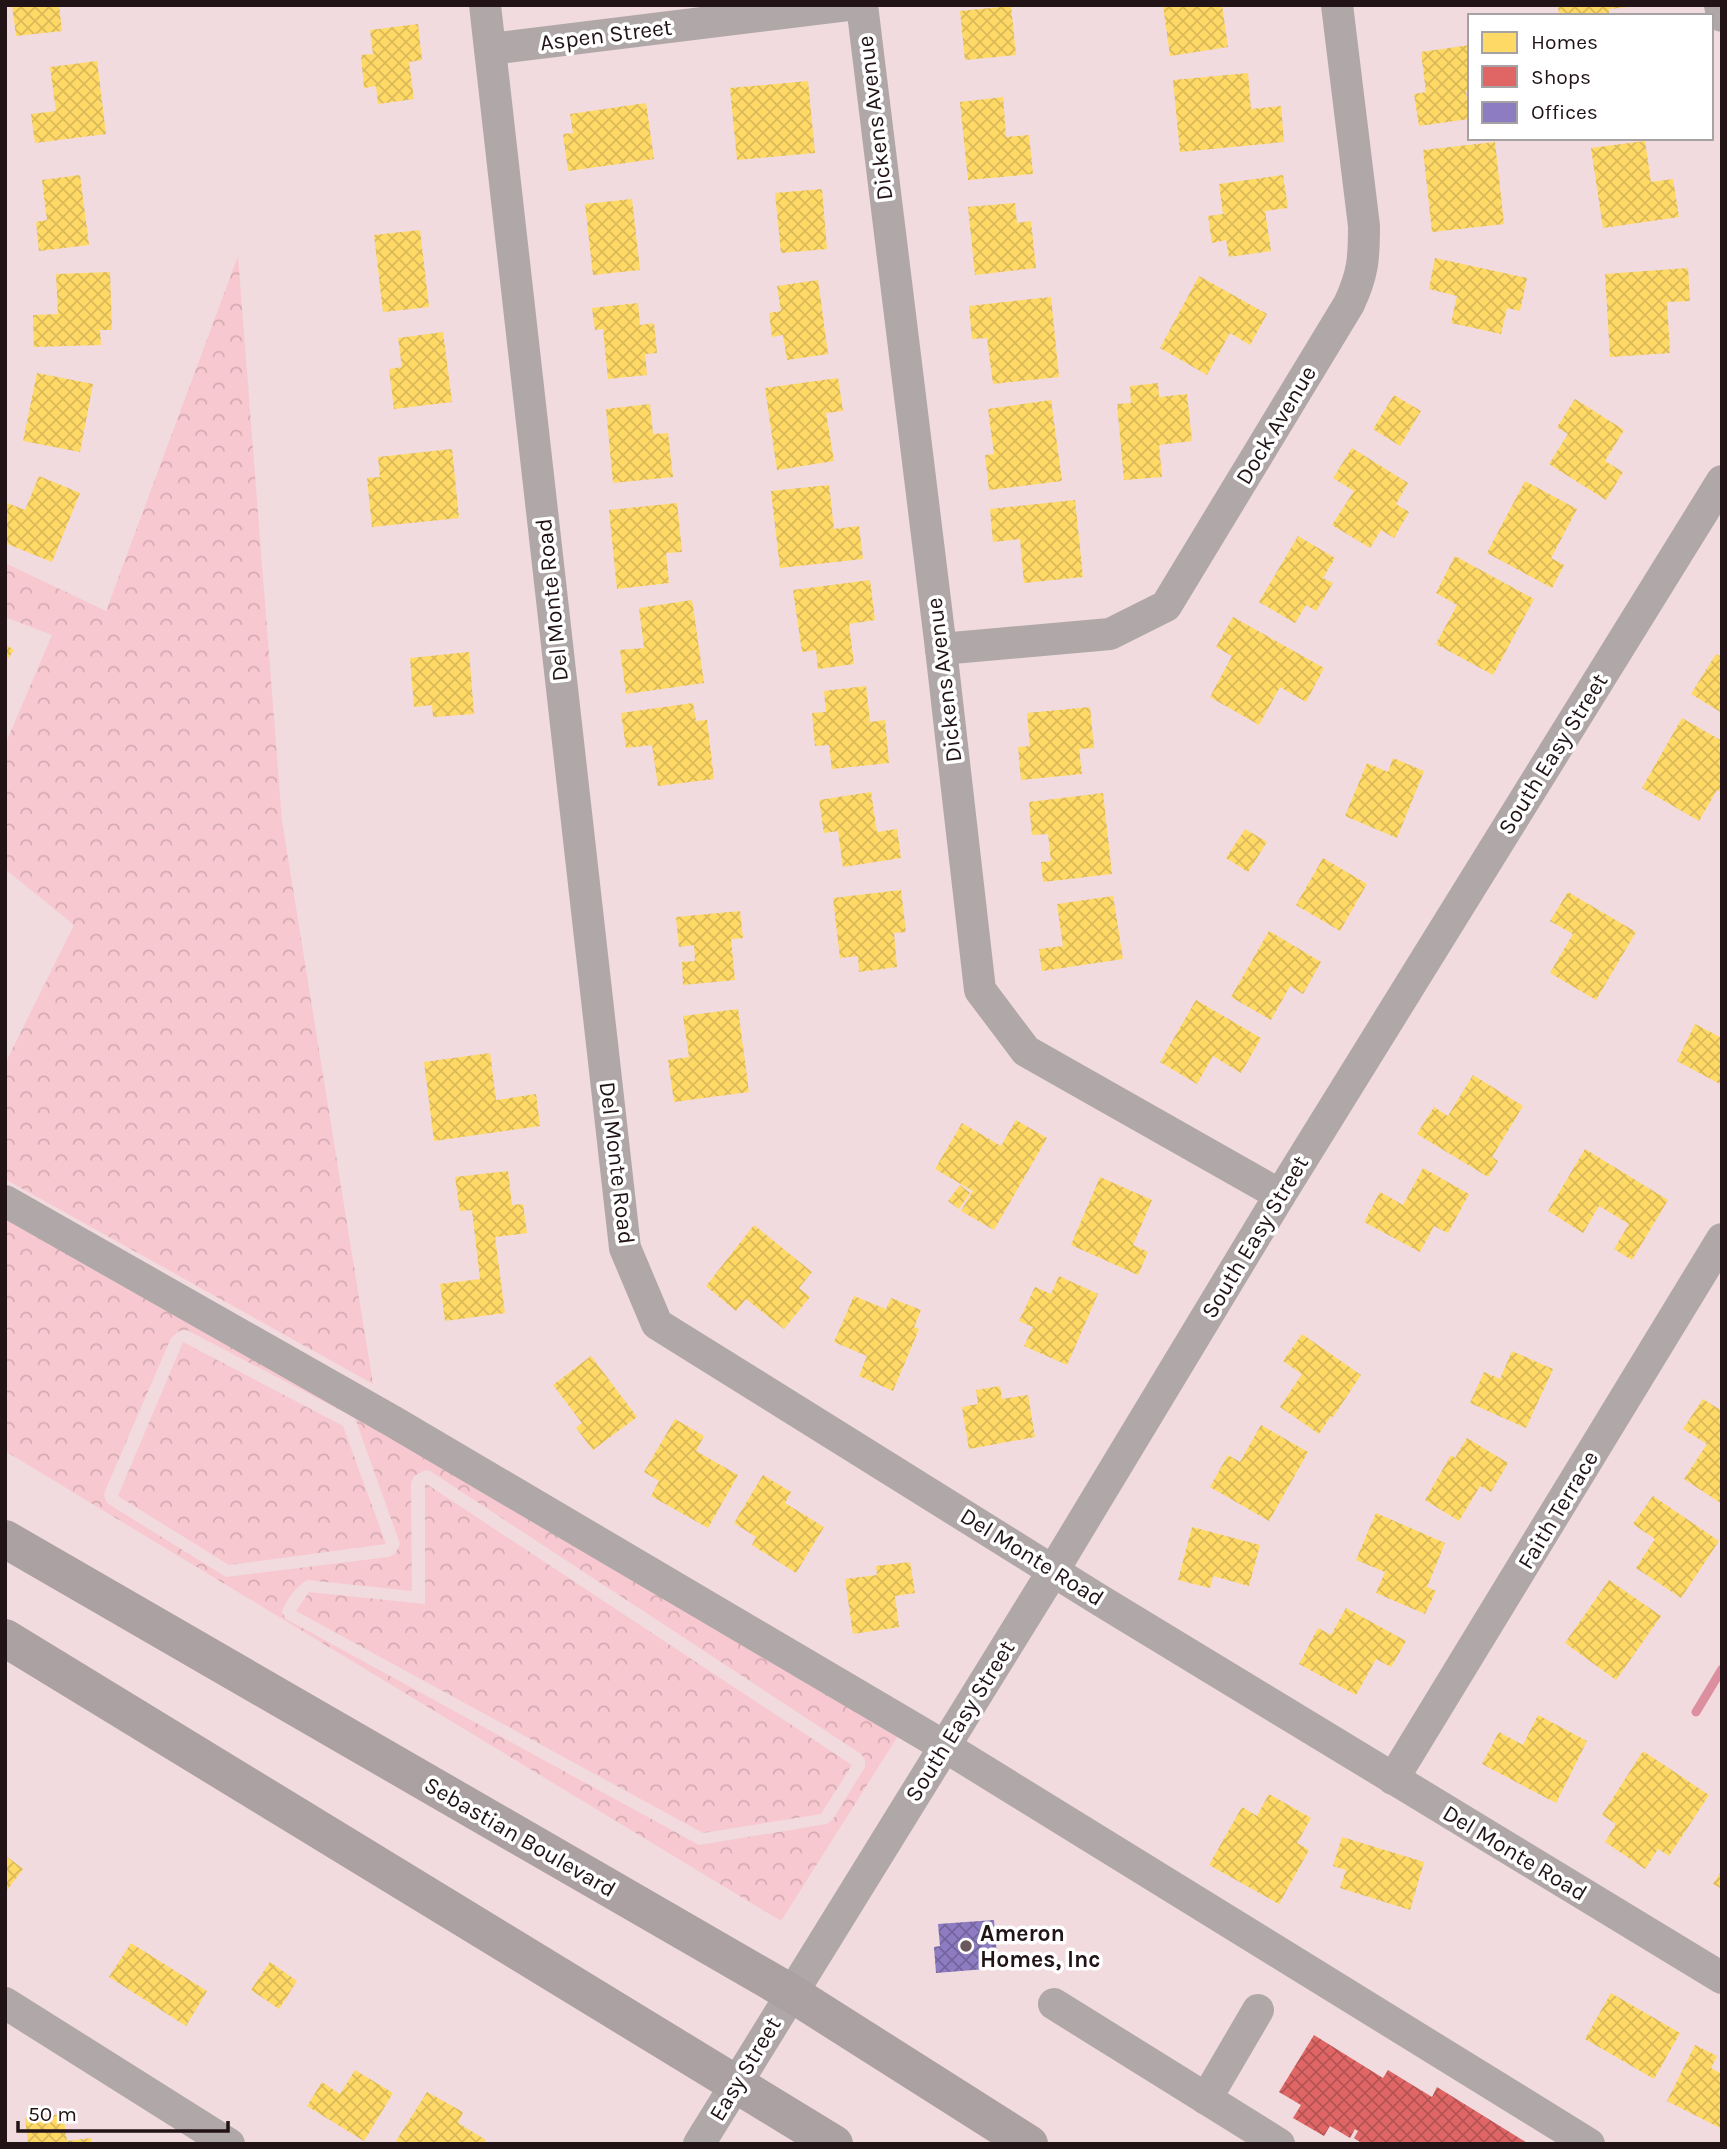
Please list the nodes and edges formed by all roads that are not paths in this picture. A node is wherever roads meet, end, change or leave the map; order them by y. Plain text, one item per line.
1 (485, 5) edge
2 (848, 5) edge
3 (862, 5) edge
4 (1337, 5) edge
5 (1720, 5) edge
6 (1722, 16) edge
7 (490, 49) junction
8 (1722, 481) edge
9 (941, 649) junction
10 (1280, 1195) junction
11 (5, 1201) edge
12 (1722, 1239) edge
13 (5, 1539) edge
14 (1054, 1571) junction
15 (5, 1638) edge
16 (944, 1746) junction
17 (1393, 1779) junction
18 (1722, 1978) edge
19 (791, 1993) junction
20 (5, 2003) edge
21 (1054, 2004) dead end
22 (1258, 2010) dead end
23 (736, 2084) junction
24 (1206, 2099) junction
25 (1232, 2131) edge
26 (229, 2144) edge
27 (699, 2144) edge
28 (834, 2144) edge
29 (1029, 2144) edge
30 (1279, 2144) edge
31 (1589, 2144) edge

1 - 7 street, Del Monte Road
2 - 7 street, Aspen Street
3 - 9 street, Dickens Avenue
4 - 9 street, Dock Avenue
5 - 6 street
7 - 14 street, Del Monte Road
8 - 10 street, South Easy Street
9 - 10 street, Dickens Avenue
10 - 14 street, South Easy Street
11 - 16 street
12 - 17 street, Faith Terrace
13 - 19 main road, Sebastian Boulevard
14 - 16 street, South Easy Street
14 - 17 street, Del Monte Road
15 - 23 main road
16 - 19 street, South Easy Street
16 - 31 street
17 - 18 street, Del Monte Road
19 - 23 street, Easy Street
19 - 29 main road, Sebastian Boulevard
20 - 26 street
21 - 24 street
22 - 24 street
23 - 27 street, Easy Street
23 - 28 main road
24 - 25 street
25 - 30 street

